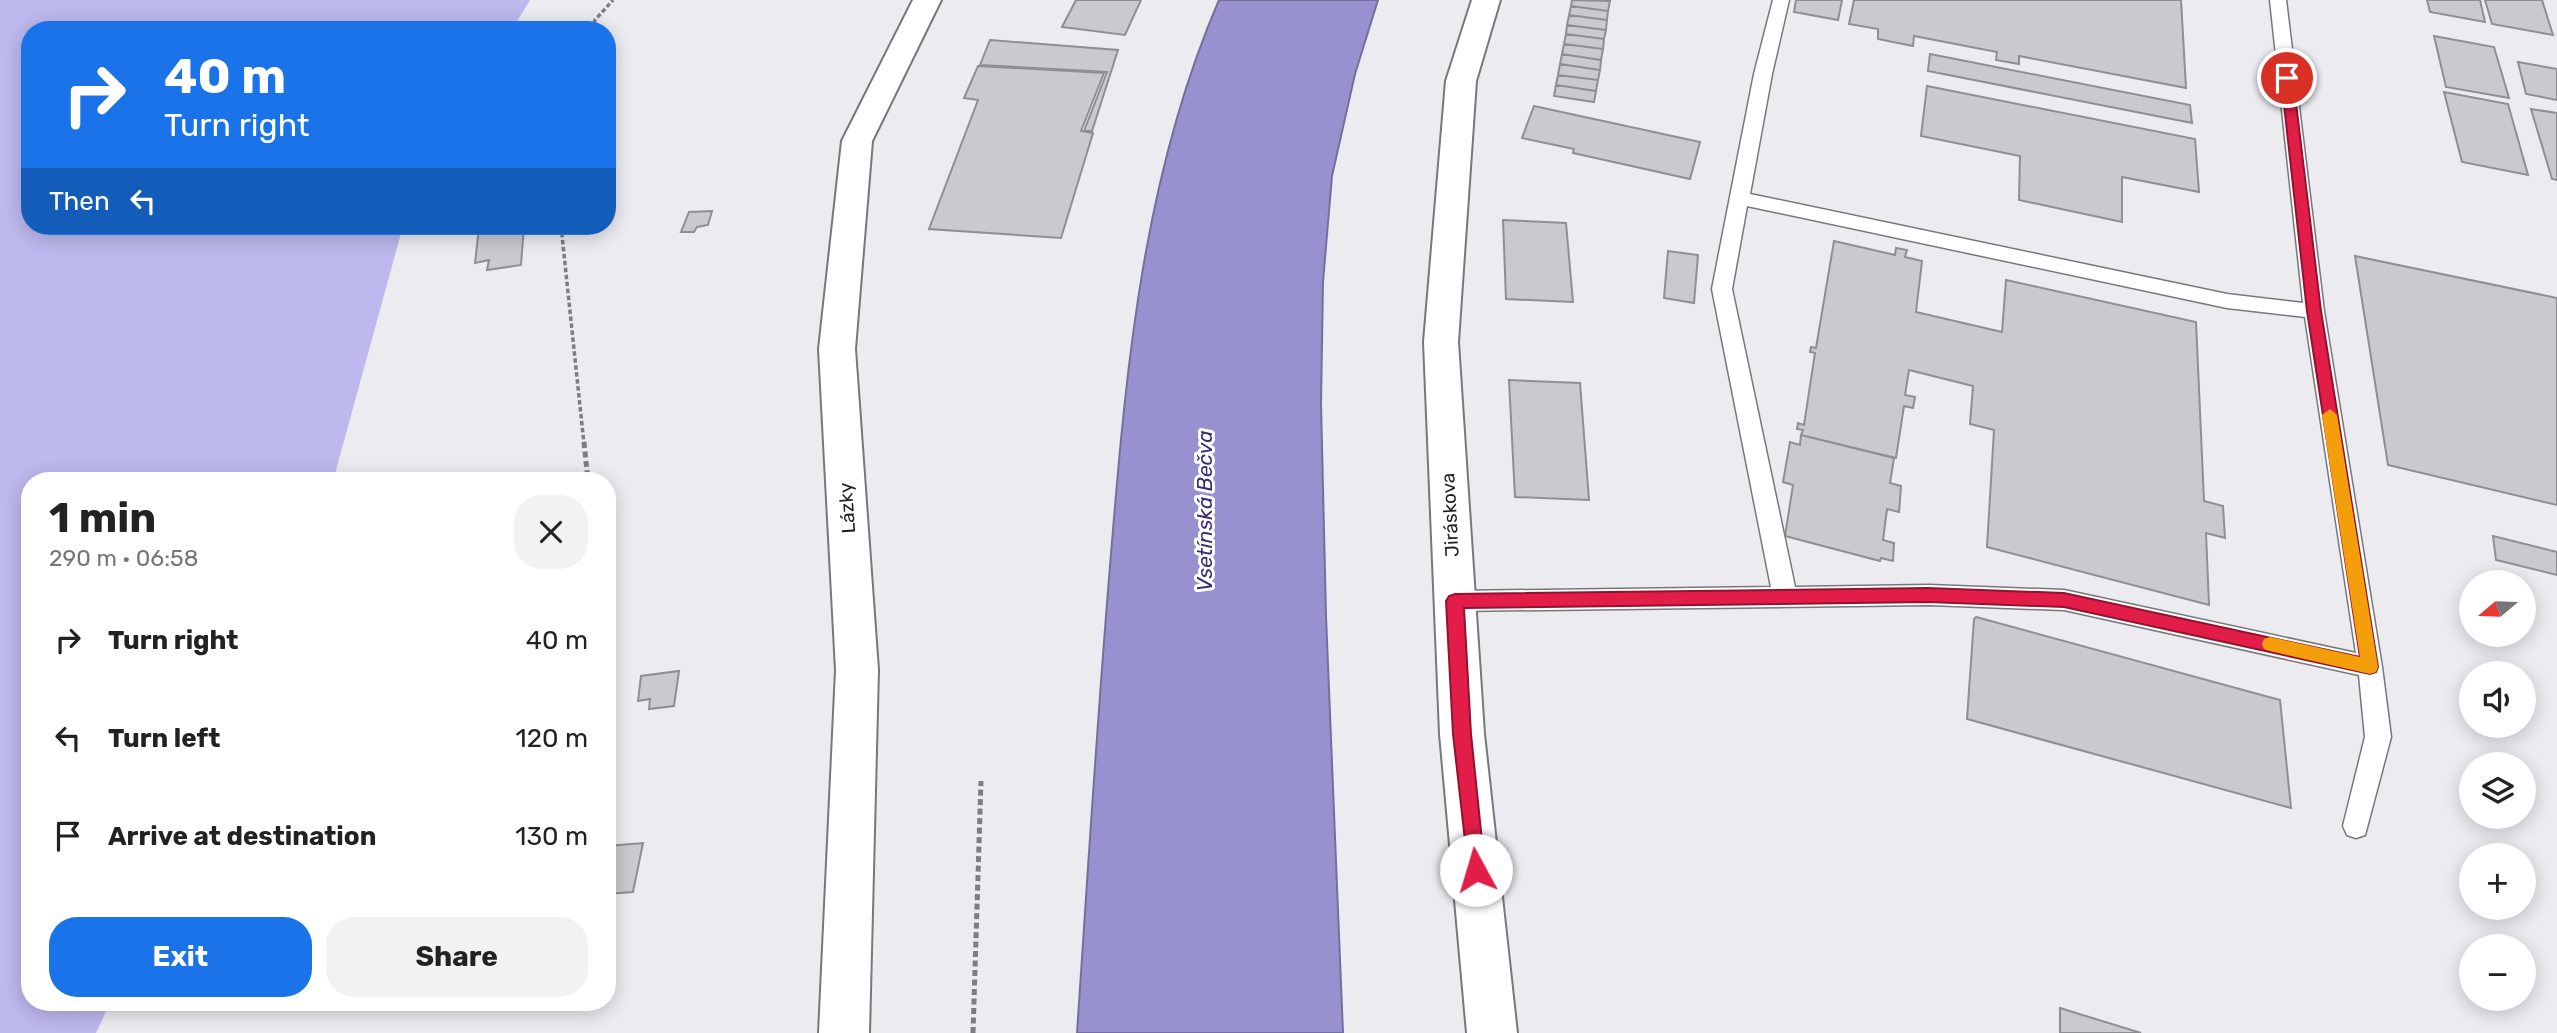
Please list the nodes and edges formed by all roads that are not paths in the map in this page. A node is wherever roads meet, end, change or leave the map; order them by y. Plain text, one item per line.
1 (926, 0) edge
2 (1486, 0) edge
3 (1781, 0) edge
4 (2278, 0) edge
5 (1739, 198) junction
6 (2314, 311) junction
7 (1785, 597) junction
8 (1455, 601) junction
9 (2370, 667) junction
10 (2356, 826) dead end
11 (844, 1033) edge
12 (1492, 1033) edge

1 - 11 street, Lázky
2 - 8 street, Jiráskova
3 - 5 lane
4 - 6 lane
5 - 6 lane
5 - 7 lane
6 - 9 lane
7 - 8 lane
7 - 9 lane
8 - 12 street, Jiráskova
9 - 10 lane

